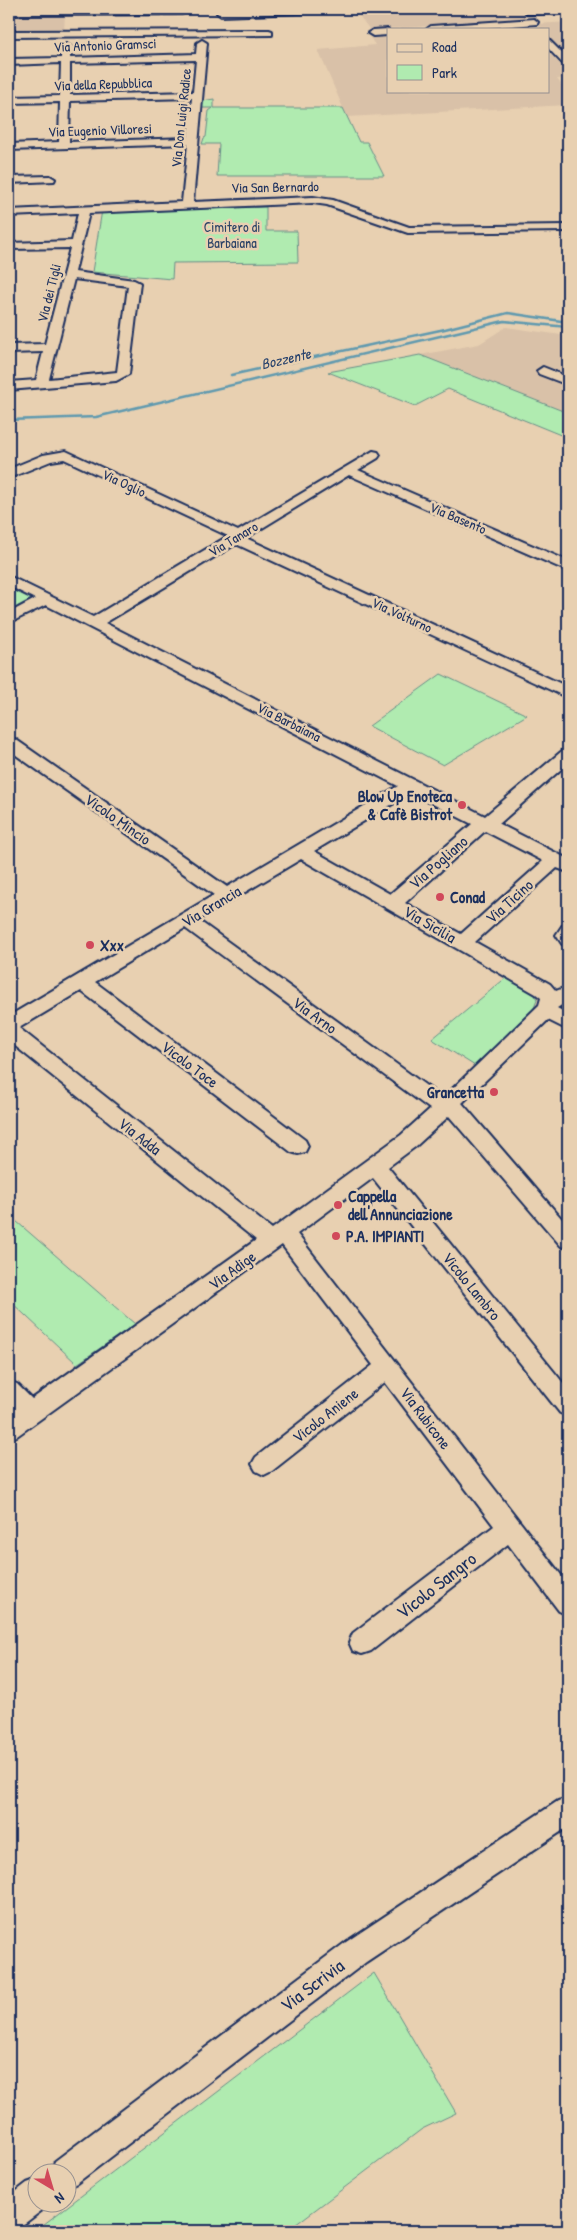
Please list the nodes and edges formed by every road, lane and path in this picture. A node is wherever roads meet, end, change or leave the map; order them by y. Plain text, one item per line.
1 (323, 9) edge
2 (568, 9) edge
3 (528, 10) edge
4 (182, 11) dead end
5 (9, 12) edge
6 (221, 14) edge
7 (66, 20) edge
8 (537, 25) edge
9 (458, 28) edge
10 (269, 32) dead end
11 (387, 32) edge
12 (372, 33) dead end
13 (9, 34) edge
14 (202, 34) junction
15 (550, 44) edge
16 (201, 56) junction
17 (66, 60) junction
18 (9, 62) edge
19 (568, 64) edge
20 (198, 95) junction
21 (65, 98) junction
22 (9, 100) edge
23 (193, 141) junction
24 (64, 145) junction
25 (9, 147) edge
26 (50, 179) dead end
27 (9, 180) edge
28 (187, 205) junction
29 (85, 210) junction
30 (9, 213) edge
31 (568, 228) edge
32 (76, 244) junction
33 (9, 246) edge
34 (68, 275) junction
35 (50, 348) junction
36 (9, 349) edge
37 (543, 371) dead end
38 (568, 381) edge
39 (41, 384) junction
40 (9, 386) edge
41 (373, 456) dead end
42 (348, 470) junction
43 (9, 474) edge
44 (236, 537) junction
45 (568, 566) edge
46 (9, 580) edge
47 (46, 599) junction
48 (9, 619) edge
49 (94, 623) junction
50 (568, 693) edge
51 (9, 743) edge
52 (568, 755) edge
53 (412, 785) junction
54 (486, 823) junction
55 (302, 852) junction
56 (562, 862) edge
57 (228, 896) junction
58 (396, 904) junction
59 (186, 921) junction
60 (568, 930) edge
61 (568, 940) edge
62 (463, 944) junction
63 (82, 982) junction
64 (568, 993) edge
65 (548, 1007) junction
66 (568, 1023) edge
67 (9, 1025) edge
68 (9, 1031) edge
69 (447, 1106) junction
70 (298, 1146) dead end
71 (375, 1165) junction
72 (278, 1237) junction
73 (568, 1240) edge
74 (387, 1367) junction
75 (9, 1391) edge
76 (568, 1406) edge
77 (31, 1413) junction
78 (9, 1429) edge
79 (264, 1464) dead end
80 (510, 1528) junction
81 (568, 1603) edge
82 (362, 1642) dead end
83 (568, 1811) edge
84 (78, 2163) edge
85 (28, 2202) edge
86 (9, 2216) edge

1 - 6 street
2 - 3 street
3 - 8 street
4 - 7 street
5 - 7 street
7 - 13 street
7 - 14 street
7 - 17 street
8 - 9 street
10 - 14 street
11 - 12 street
14 - 16 street, Via Don Luigi Radice
15 - 19 street
16 - 17 street, Via Antonio Gramsci
16 - 20 street, Via Don Luigi Radice
17 - 18 street, Via Antonio Gramsci
17 - 21 street
20 - 21 street, Via della Repubblica
20 - 23 street, Via Don Luigi Radice
21 - 22 street, Via della Repubblica
21 - 24 street
23 - 24 street, Via Eugenio Villoresi
23 - 28 street, Via Don Luigi Radice
24 - 25 street, Via Eugenio Villoresi
26 - 27 street
28 - 29 street, Via San Bernardo
28 - 31 street, Via San Bernardo
29 - 30 street, Via San Bernardo
29 - 32 street, Via dei Tigli
32 - 33 street
32 - 34 street, Via dei Tigli
34 - 35 street, Via dei Tigli
34 - 39 street
35 - 36 street
35 - 39 street, Via dei Tigli
37 - 38 street
39 - 40 street
41 - 42 street, Via Tanaro
42 - 44 street, Via Tanaro
42 - 45 street, Via Basento
43 - 44 street, Via Oglio
44 - 49 street, Via Tanaro
44 - 50 street, Via Volturno
46 - 47 street, Via Barbaiana
47 - 48 street
47 - 49 street, Via Barbaiana
49 - 53 street, Via Barbaiana
51 - 57 street, Vicolo Mincio
52 - 54 street, Via Pogliano
53 - 54 street, Via Barbaiana
53 - 55 street, Via Grancia
54 - 56 street, Via Barbaiana
54 - 58 street, Via Pogliano
55 - 57 street, Via Grancia
55 - 58 street, Via Sicilia
56 - 62 street, Via Ticino
57 - 59 street, Via Grancia
58 - 62 street, Via Sicilia
59 - 63 street, Via Grancia
59 - 69 street, Via Arno
60 - 61 street
62 - 65 street, Via Sicilia
63 - 67 street, Via Grancia
63 - 70 street, Vicolo Toce
64 - 65 street, Via Adige
65 - 66 street
65 - 69 street, Via Adige
68 - 72 street, Via Adda
69 - 71 street, Via Adige
69 - 73 street
71 - 72 street, Via Adige
71 - 76 street, Vicolo Lambro
72 - 74 street, Via Rubicone
72 - 77 street, Via Adige
74 - 79 street, Vicolo Aniene
74 - 80 street, Via Rubicone
75 - 77 street
77 - 78 street, Via Adige
80 - 81 street, Via Rubicone
80 - 82 street, Vicolo Sangro
83 - 84 street, Via Scrivia
85 - 86 street

